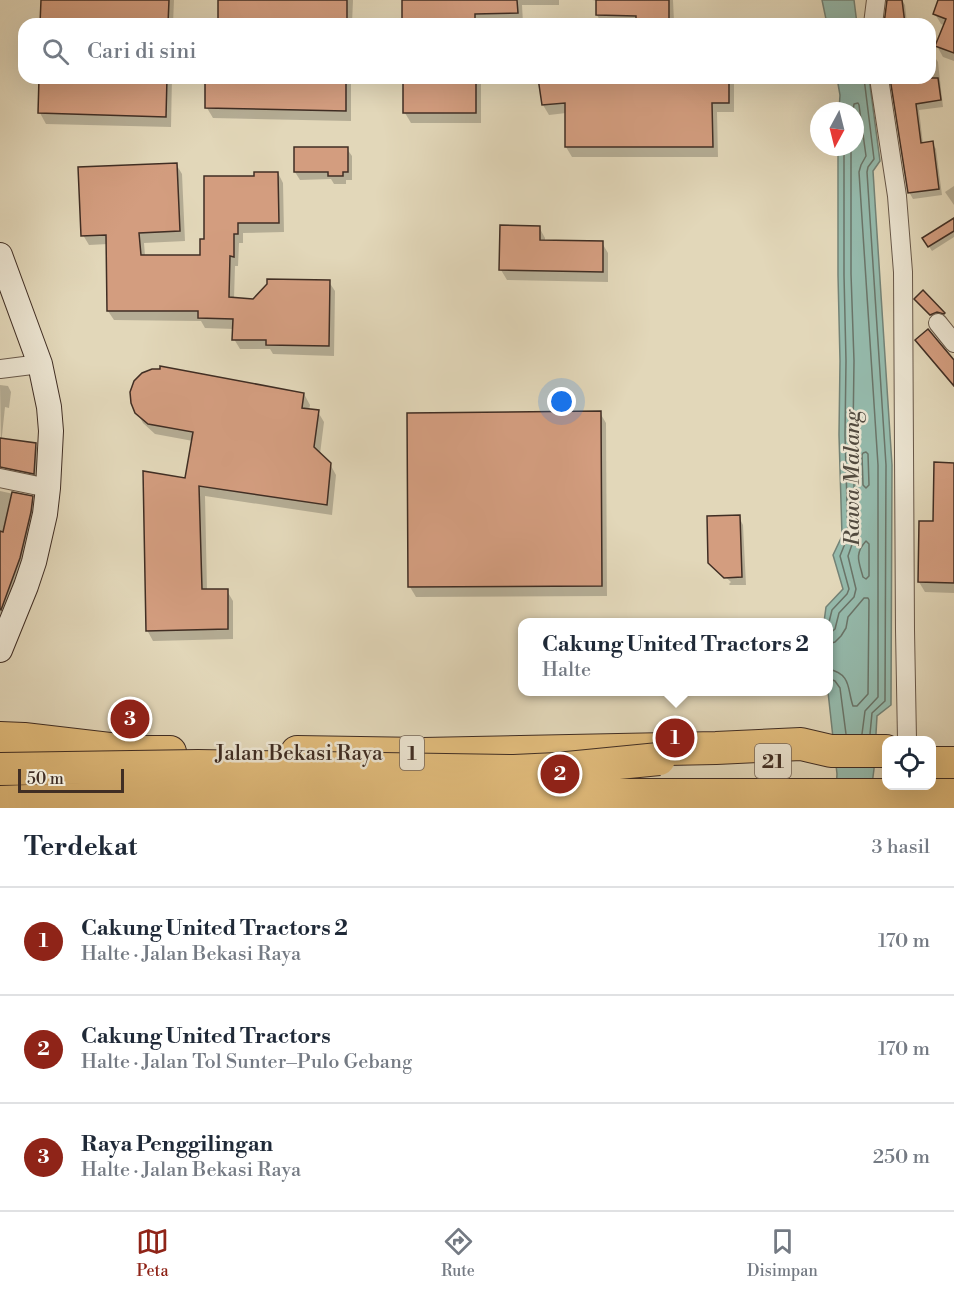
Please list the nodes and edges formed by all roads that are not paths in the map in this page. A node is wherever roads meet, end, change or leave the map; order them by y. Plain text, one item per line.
1 (876, 0) edge
2 (874, 18) edge
3 (880, 84) edge
4 (0, 255) edge
5 (938, 323) dead end
6 (954, 343) edge
7 (40, 364) junction
8 (0, 369) edge
9 (0, 478) edge
10 (48, 488) junction
11 (7, 614) edge
12 (0, 650) edge
13 (907, 736) edge
14 (8, 737) edge
15 (882, 751) edge
16 (936, 751) edge
17 (954, 751) edge
18 (162, 752) junction
19 (0, 759) edge
20 (659, 759) junction
21 (882, 762) edge
22 (936, 763) edge
23 (954, 764) edge
24 (0, 769) edge
25 (0, 792) edge
26 (954, 795) edge
27 (95, 798) junction
28 (172, 798) edge
29 (897, 800) edge
30 (0, 802) edge
31 (794, 802) edge

1 - 2 street
3 - 13 street
4 - 7 street
5 - 6 street
7 - 8 street
7 - 10 street
9 - 10 street
10 - 11 street
11 - 12 street
14 - 18 highway, Jalan Bekasi Raya / 1
15 - 18 highway, Jalan Bekasi Raya / 1
16 - 17 highway
18 - 28 highway
19 - 20 highway, bridge
20 - 21 highway, 21
20 - 24 highway, bridge
22 - 23 highway
25 - 27 highway, bridge
25 - 28 highway, Jalan Bekasi Raya / 1
26 - 29 highway, Jalan Bekasi Raya / 1
26 - 31 highway, 21, bridge
27 - 30 highway, bridge
27 - 31 highway, 21, bridge
28 - 31 highway, Jalan Bekasi Raya / 1
29 - 31 highway, Jalan Bekasi Raya / 1, bridge

